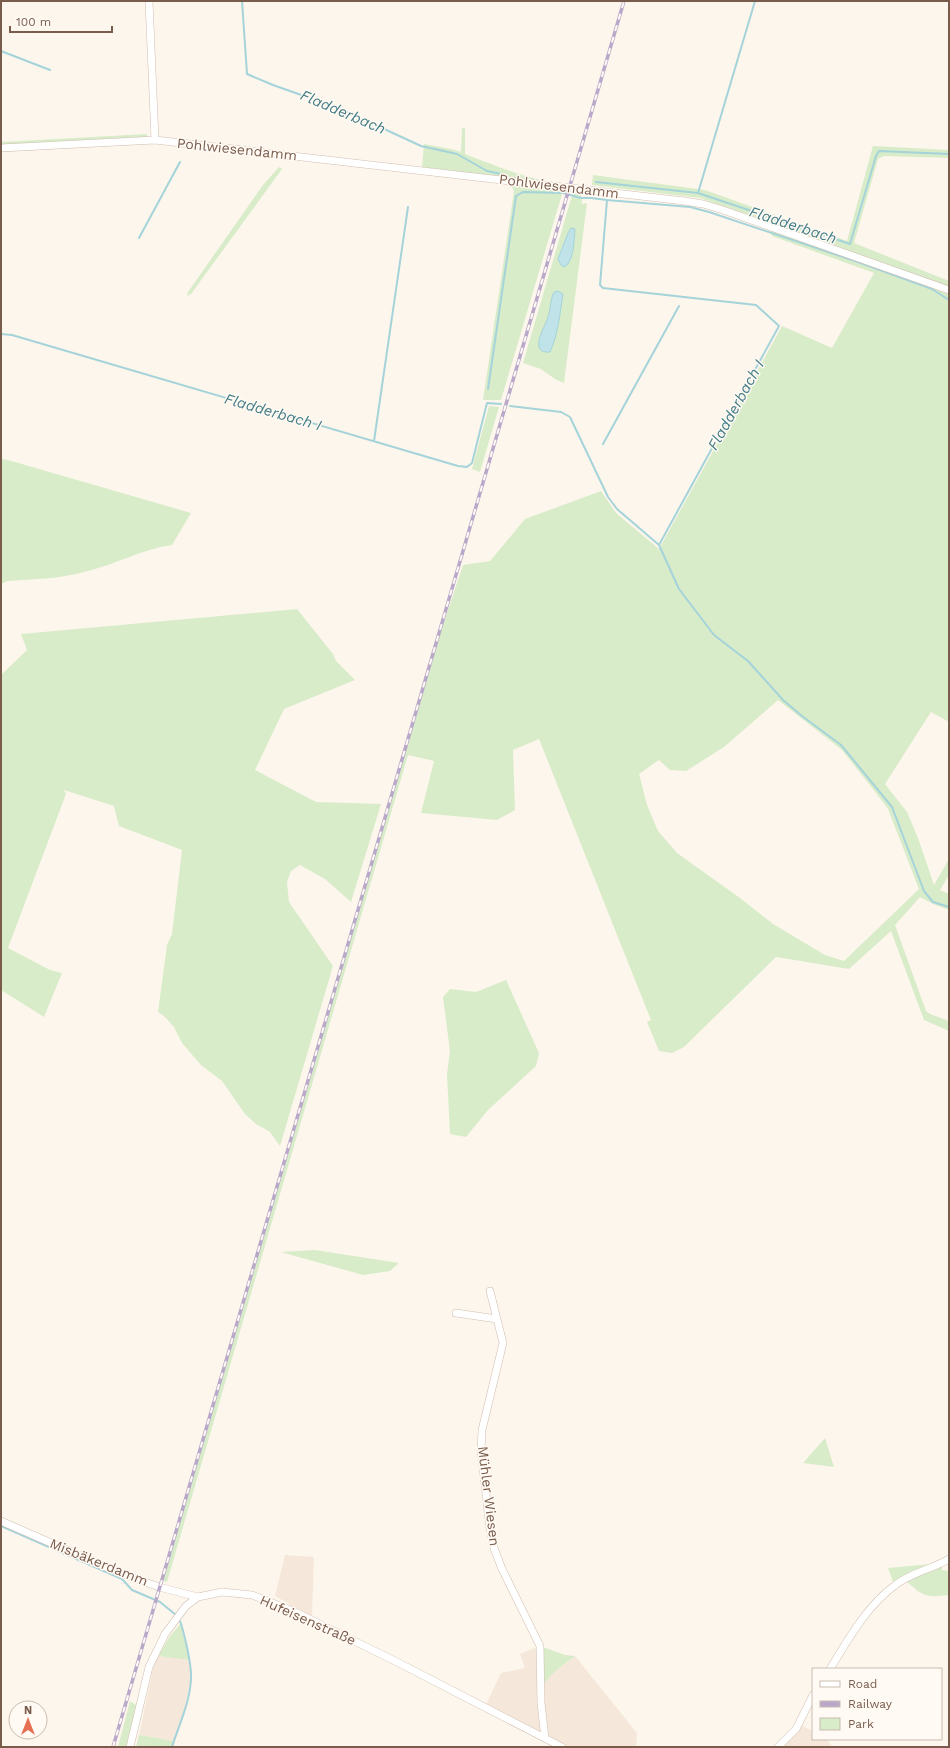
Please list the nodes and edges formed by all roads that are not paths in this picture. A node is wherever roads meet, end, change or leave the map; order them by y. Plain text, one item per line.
1 (149, 1) edge
2 (155, 140) junction
3 (1, 148) edge
4 (949, 290) edge
5 (490, 1290) dead end
6 (456, 1313) dead end
7 (497, 1319) junction
8 (1, 1521) edge
9 (949, 1559) edge
10 (198, 1597) junction
11 (831, 1668) edge
12 (812, 1697) edge
13 (545, 1738) junction
14 (130, 1747) edge
15 (562, 1747) edge
16 (778, 1747) edge

1 - 2 street
2 - 3 street, Pohlwiesendamm
2 - 4 street, Pohlwiesendamm
5 - 7 street, Mühler Wiesen
6 - 7 street
7 - 13 street, Mühler Wiesen
8 - 10 street, Misbäkerdamm
9 - 11 street
10 - 13 street, Hufeisenstraße
10 - 14 street, Hufeisenstraße
12 - 16 street
13 - 15 street, Hufeisenstraße

